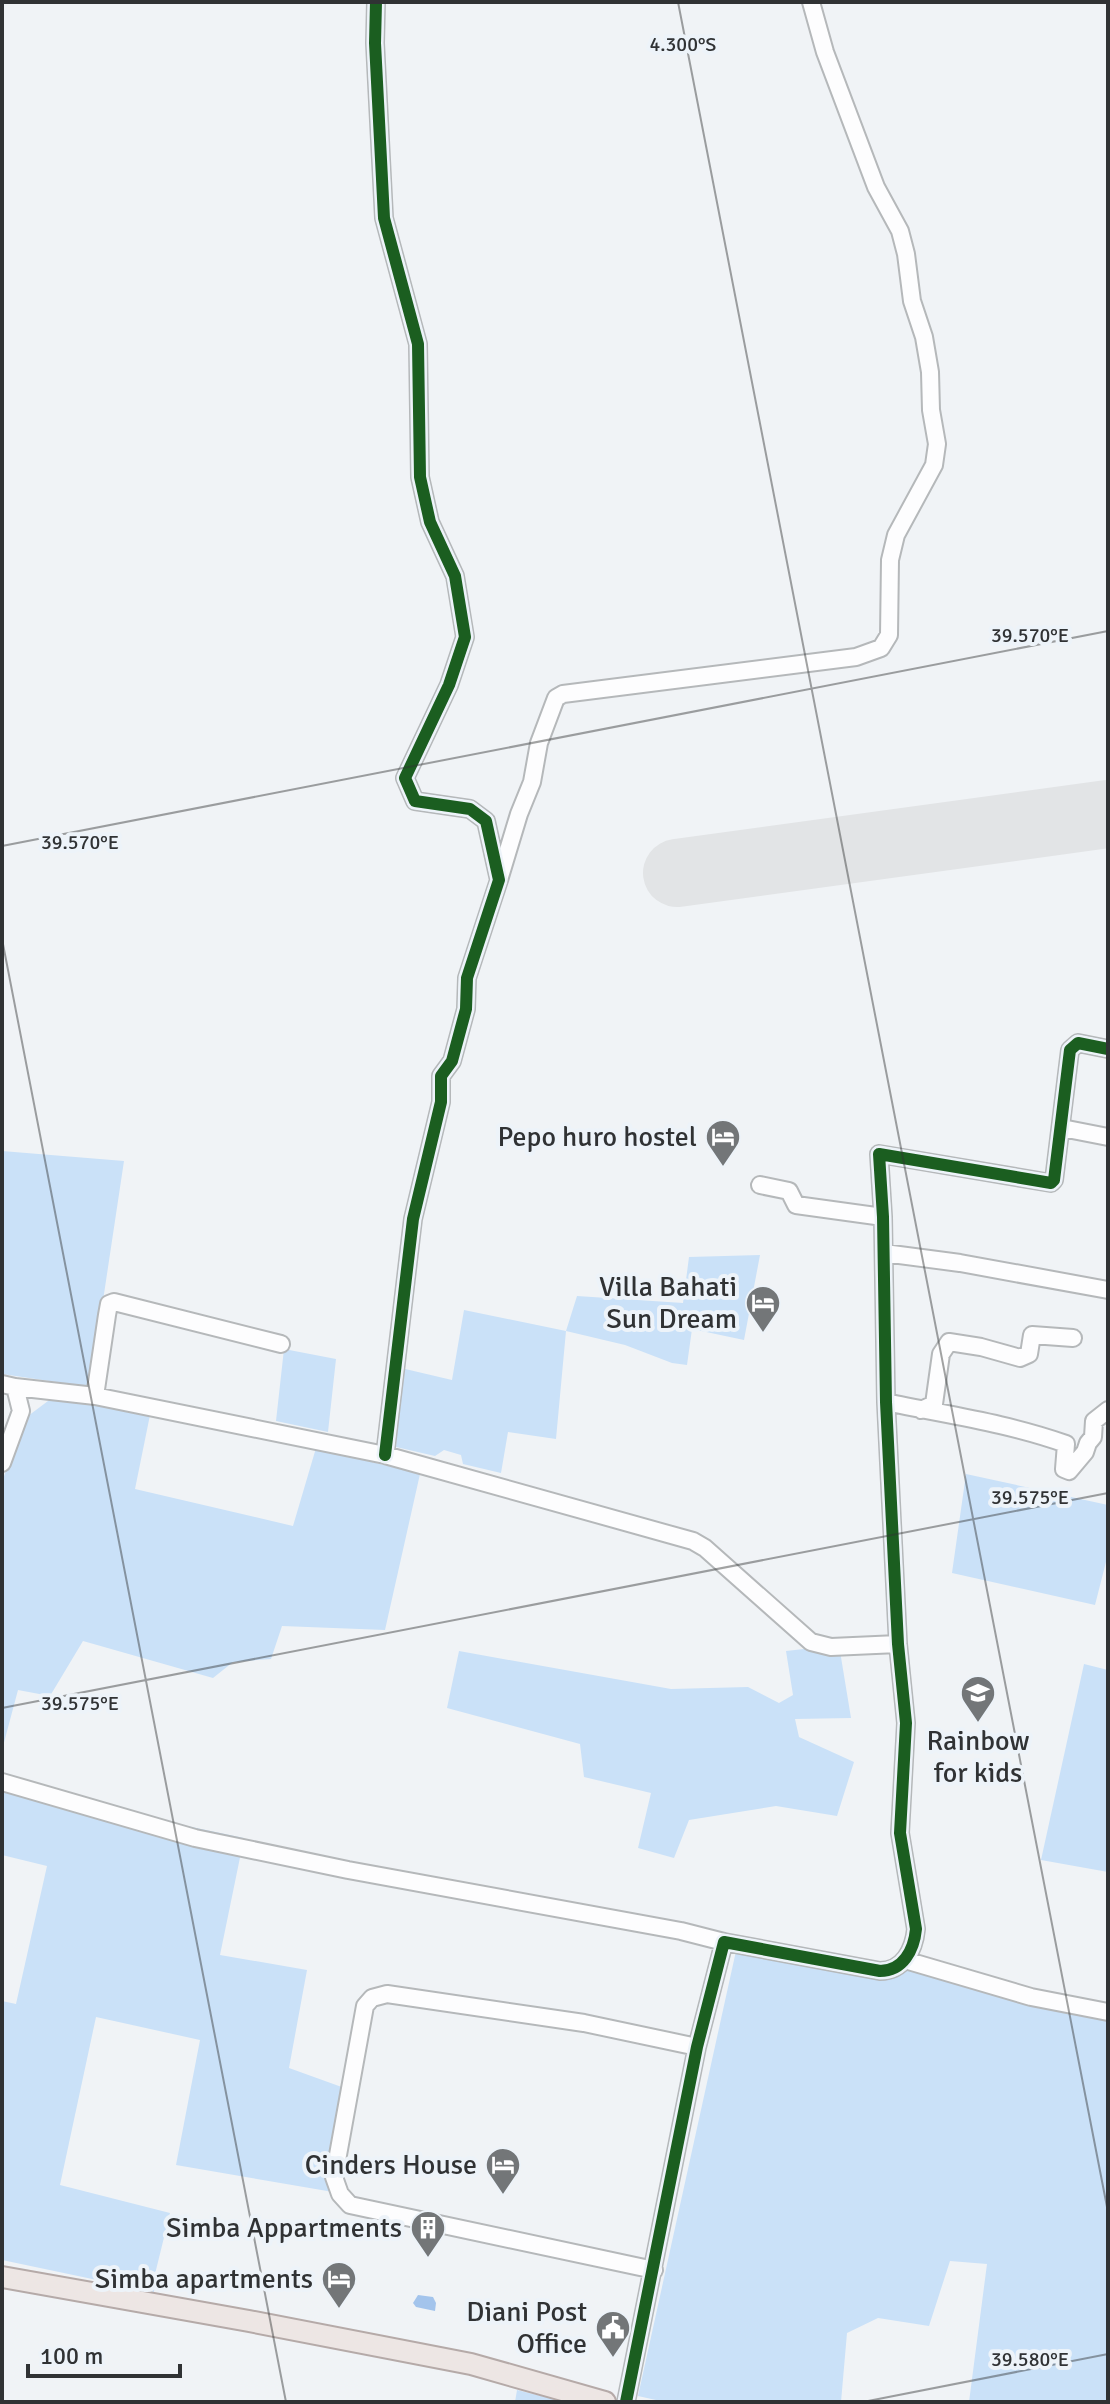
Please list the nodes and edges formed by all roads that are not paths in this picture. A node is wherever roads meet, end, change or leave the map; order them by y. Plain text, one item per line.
1 (376, 2) edge
2 (811, 2) edge
3 (499, 880) junction
4 (1108, 1049) edge
5 (1062, 1128) junction
6 (1108, 1137) edge
7 (760, 1185) dead end
8 (883, 1217) junction
9 (884, 1253) junction
10 (1108, 1290) edge
11 (1073, 1338) dead end
12 (281, 1344) dead end
13 (8, 1386) edge
14 (51, 1391) junction
15 (95, 1396) junction
16 (886, 1402) junction
17 (921, 1410) junction
18 (1108, 1410) edge
19 (21, 1411) junction
20 (385, 1455) junction
21 (2, 1463) edge
22 (898, 1644) junction
23 (2, 1782) edge
24 (724, 1942) junction
25 (905, 1960) junction
26 (1108, 2012) edge
27 (697, 2047) junction
28 (654, 2270) junction
29 (2, 2277) edge
30 (605, 2402) edge
31 (626, 2402) edge

1 - 3 street
2 - 3 street
3 - 20 street
4 - 5 street
5 - 6 street
5 - 8 street
7 - 8 street
8 - 9 street
9 - 10 street
9 - 16 street
11 - 17 street
12 - 15 street
13 - 14 street
13 - 19 street
14 - 15 street
14 - 19 street
15 - 20 street
16 - 17 street
16 - 22 street
17 - 18 street
19 - 21 street
20 - 22 street
22 - 25 street
23 - 24 street
24 - 25 street
24 - 27 street
25 - 26 street
27 - 28 street
27 - 28 street
28 - 31 street
29 - 30 main road

